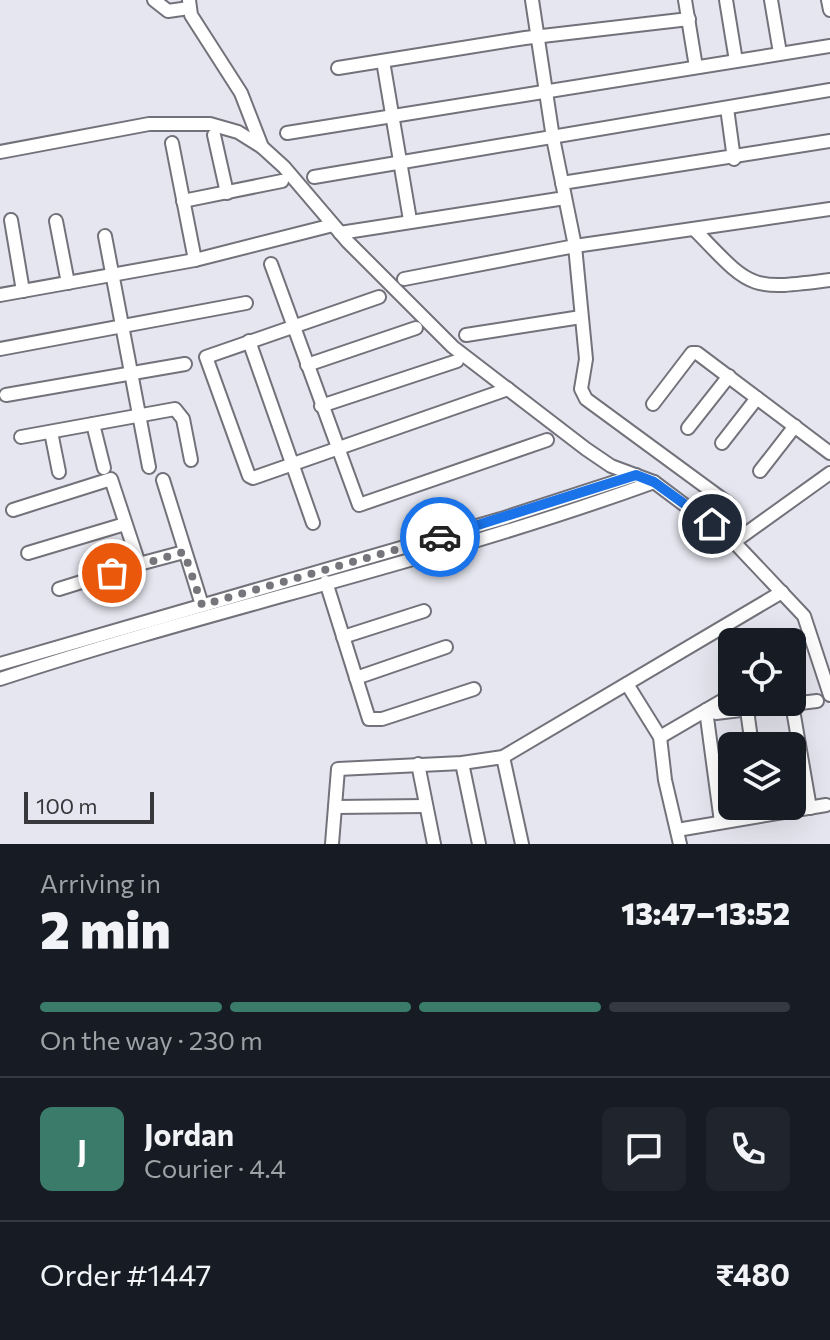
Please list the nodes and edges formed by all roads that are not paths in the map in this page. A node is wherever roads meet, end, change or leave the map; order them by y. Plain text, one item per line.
1 (154, 0) edge
2 (532, 0) edge
3 (685, 0) edge
4 (726, 0) edge
5 (771, 0) edge
6 (828, 0) edge
7 (189, 4) edge
8 (830, 10) edge
9 (689, 19) junction
10 (537, 39) junction
11 (830, 46) edge
12 (780, 53) junction
13 (383, 61) junction
14 (736, 61) junction
15 (696, 67) junction
16 (338, 68) dead end
17 (830, 90) edge
18 (546, 91) junction
19 (727, 108) junction
20 (392, 114) junction
21 (287, 133) dead end
22 (214, 135) dead end
23 (553, 138) junction
24 (830, 141) edge
25 (172, 143) dead end
26 (262, 147) junction
27 (0, 152) edge
28 (734, 159) junction
29 (401, 162) junction
30 (314, 177) dead end
31 (282, 181) dead end
32 (562, 183) junction
33 (227, 193) junction
34 (565, 198) junction
35 (183, 201) junction
36 (830, 209) edge
37 (11, 220) dead end
38 (410, 220) junction
39 (56, 221) dead end
40 (337, 229) junction
41 (695, 230) junction
42 (105, 236) dead end
43 (575, 246) junction
44 (195, 260) junction
45 (271, 264) dead end
46 (112, 276) junction
47 (404, 279) dead end
48 (830, 280) edge
49 (68, 283) junction
50 (23, 291) junction
51 (0, 295) edge
52 (379, 297) dead end
53 (246, 303) dead end
54 (581, 317) junction
55 (123, 325) junction
56 (293, 325) junction
57 (416, 328) dead end
58 (466, 335) dead end
59 (249, 341) junction
60 (0, 349) edge
61 (457, 361) dead end
62 (185, 364) dead end
63 (307, 365) junction
64 (131, 373) junction
65 (729, 376) junction
66 (508, 389) junction
67 (6, 395) dead end
68 (757, 398) junction
69 (653, 404) dead end
70 (321, 406) junction
71 (138, 416) junction
72 (93, 424) junction
73 (795, 426) junction
74 (688, 428) dead end
75 (51, 432) junction
76 (21, 437) dead end
77 (547, 440) dead end
78 (722, 443) dead end
79 (338, 449) junction
80 (830, 453) edge
81 (191, 460) dead end
82 (293, 465) junction
83 (149, 467) dead end
84 (104, 468) dead end
85 (760, 471) dead end
86 (59, 472) dead end
87 (830, 473) edge
88 (636, 475) junction
89 (163, 480) dead end
90 (654, 482) junction
91 (729, 504) dead end
92 (13, 510) dead end
93 (313, 523) dead end
94 (125, 524) junction
95 (734, 542) junction
96 (184, 552) junction
97 (28, 553) dead end
98 (139, 564) junction
99 (326, 582) junction
100 (59, 589) dead end
101 (782, 592) junction
102 (202, 605) junction
103 (424, 611) dead end
104 (343, 637) junction
105 (446, 647) dead end
106 (0, 664) edge
107 (356, 678) junction
108 (0, 679) edge
109 (627, 684) junction
110 (474, 689) dead end
111 (830, 695) edge
112 (817, 701) dead end
113 (806, 702) edge
114 (718, 706) edge
115 (711, 712) junction
116 (718, 712) edge
117 (794, 716) edge
118 (660, 737) junction
119 (503, 757) junction
120 (462, 763) junction
121 (418, 764) junction
122 (826, 805) dead end
123 (426, 806) junction
124 (335, 807) junction
125 (806, 808) edge
126 (810, 808) junction
127 (728, 820) edge
128 (721, 822) junction
129 (677, 830) junction
130 (332, 844) edge
131 (434, 844) edge
132 (479, 844) edge
133 (522, 844) edge
134 (680, 844) edge

1 - 7 street
2 - 10 street
3 - 9 street
4 - 14 street
5 - 12 street
6 - 8 street
7 - 26 street
9 - 10 street
9 - 15 street
10 - 13 street
10 - 18 street
11 - 12 street
12 - 14 street
13 - 16 street
13 - 20 street
14 - 15 street
15 - 18 street
17 - 19 street
18 - 20 street
18 - 23 street
19 - 23 street
19 - 28 street
20 - 21 street
20 - 29 street
22 - 33 street
23 - 29 street
23 - 32 street
24 - 28 street
25 - 35 street
26 - 27 street
26 - 40 street
28 - 32 street
29 - 30 street
29 - 38 street
31 - 33 street
32 - 34 street
33 - 35 street
34 - 38 street
34 - 43 street
35 - 44 street
36 - 41 street
37 - 50 street
38 - 40 street
39 - 49 street
40 - 44 street
40 - 66 street
41 - 43 street
41 - 48 street
42 - 46 street
43 - 47 street
43 - 54 street
44 - 46 street
45 - 56 street
46 - 49 street
46 - 55 street
49 - 50 street
50 - 51 street
52 - 56 street
53 - 55 street
54 - 58 street
54 - 91 street
55 - 60 street
55 - 64 street
56 - 59 street
56 - 63 street
57 - 63 street
59 - 82 street
59 - 82 street
61 - 70 street
62 - 64 street
63 - 70 street
64 - 67 street
64 - 71 street
65 - 68 street
65 - 69 street
65 - 74 street
66 - 79 street
66 - 88 street
68 - 73 street
68 - 78 street
70 - 79 street
71 - 72 street
71 - 81 street
71 - 83 street
72 - 75 street
72 - 84 street
73 - 80 street
73 - 85 street
75 - 76 street
75 - 86 street
77 - 79 street
79 - 82 street
82 - 93 street
87 - 95 street
88 - 90 street
88 - 102 street
89 - 96 street
90 - 95 street
90 - 99 street
92 - 94 street
94 - 97 street
94 - 98 street
95 - 101 street
96 - 98 street
96 - 102 street
98 - 100 street
99 - 104 street
99 - 108 street
101 - 109 street
101 - 111 street
102 - 106 street
103 - 104 street
104 - 107 street
105 - 107 street
107 - 110 street
109 - 118 street
109 - 119 street
112 - 113 street
114 - 115 street
115 - 116 street
115 - 118 street
115 - 128 street
117 - 126 street
118 - 129 street
119 - 120 street
119 - 133 street
120 - 121 street
120 - 132 street
121 - 123 street
121 - 124 street
122 - 126 street
123 - 124 street
123 - 131 street
124 - 130 street
125 - 126 street
127 - 128 street
128 - 129 street
129 - 134 street

